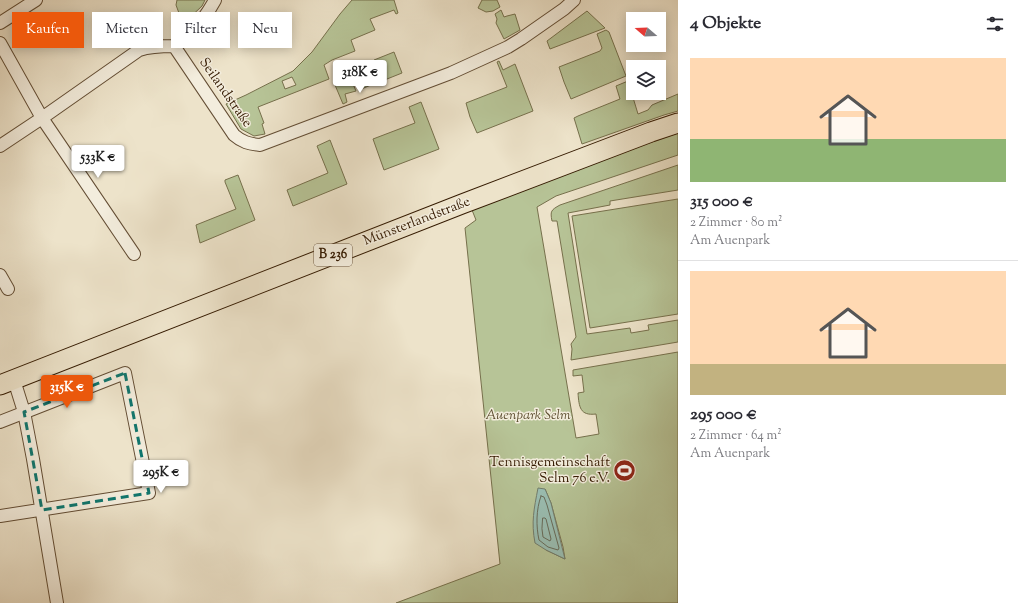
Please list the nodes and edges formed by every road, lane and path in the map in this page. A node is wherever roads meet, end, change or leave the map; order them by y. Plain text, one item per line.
1 (36, 0) edge
2 (215, 0) edge
3 (574, 0) edge
4 (208, 12) edge
5 (0, 23) edge
6 (0, 43) edge
7 (171, 46) edge
8 (175, 48) edge
9 (42, 118) junction
10 (678, 123) edge
11 (0, 146) edge
12 (134, 254) dead end
13 (0, 275) edge
14 (8, 289) dead end
15 (7, 382) edge
16 (24, 412) junction
17 (0, 422) edge
18 (42, 510) junction
19 (0, 516) edge
20 (57, 603) edge

1 - 5 street
2 - 4 street
3 - 8 street, Seilandstraße
6 - 9 street
7 - 9 street
9 - 11 street
9 - 12 street
10 - 15 main road, Münsterlandstraße / B 236
13 - 14 street
15 - 16 street
16 - 17 street
16 - 18 street
16 - 18 street
18 - 19 street
18 - 20 street

